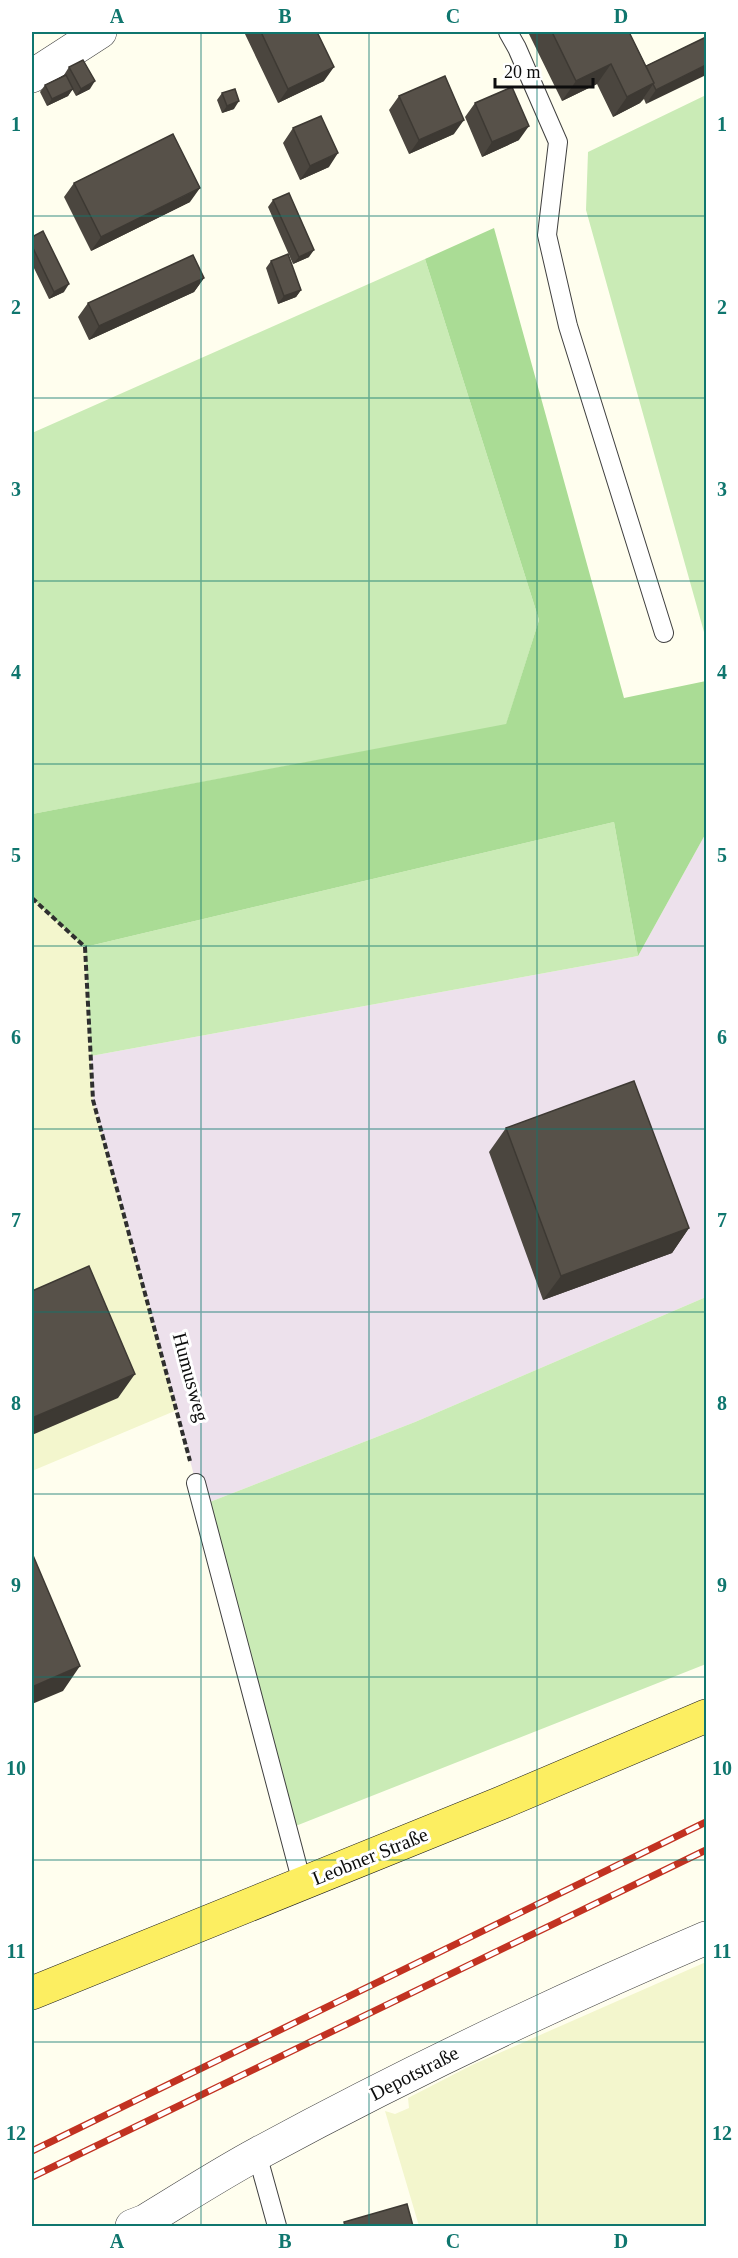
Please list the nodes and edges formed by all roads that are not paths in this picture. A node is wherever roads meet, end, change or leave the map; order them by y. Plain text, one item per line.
1 (100, 32) edge
2 (508, 32) edge
3 (32, 76) edge
4 (664, 633) dead end
5 (196, 1483) road end
6 (706, 1716) edge
7 (302, 1884) junction
8 (706, 1938) edge
9 (32, 1993) edge
10 (257, 2154) junction
11 (141, 2225) edge
12 (277, 2226) edge

1 - 3 street
2 - 4 lane
5 - 7 lane
6 - 7 main road, Leobner Straße
7 - 9 main road, Leobner Straße
8 - 10 street, Depotstraße
10 - 11 street, Depotstraße
10 - 12 lane

